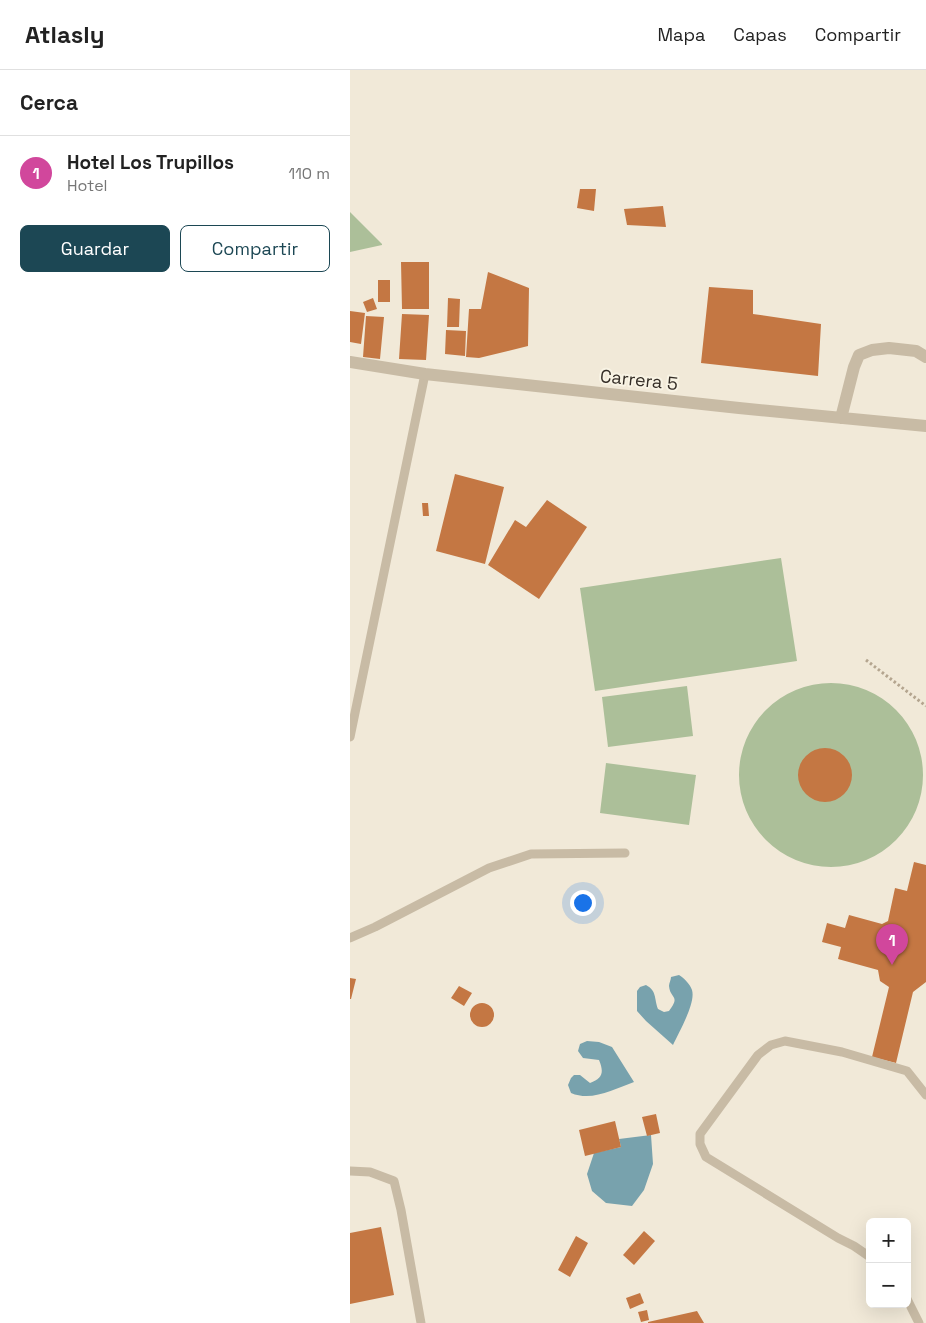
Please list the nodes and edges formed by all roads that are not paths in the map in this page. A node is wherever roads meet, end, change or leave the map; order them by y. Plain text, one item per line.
1 (926, 357) edge
2 (350, 362) edge
3 (425, 374) junction
4 (841, 418) junction
5 (926, 426) edge
6 (350, 737) edge
7 (626, 853) dead end
8 (350, 938) edge
9 (926, 1095) edge
10 (350, 1172) edge
11 (866, 1254) edge
12 (911, 1307) edge
13 (421, 1323) edge
14 (919, 1323) edge

1 - 4 street
2 - 3 street, Carrera 5
3 - 4 street, Carrera 5
3 - 6 lane
4 - 5 street, Carrera 5
7 - 8 lane
9 - 11 lane
10 - 13 lane
12 - 14 lane

